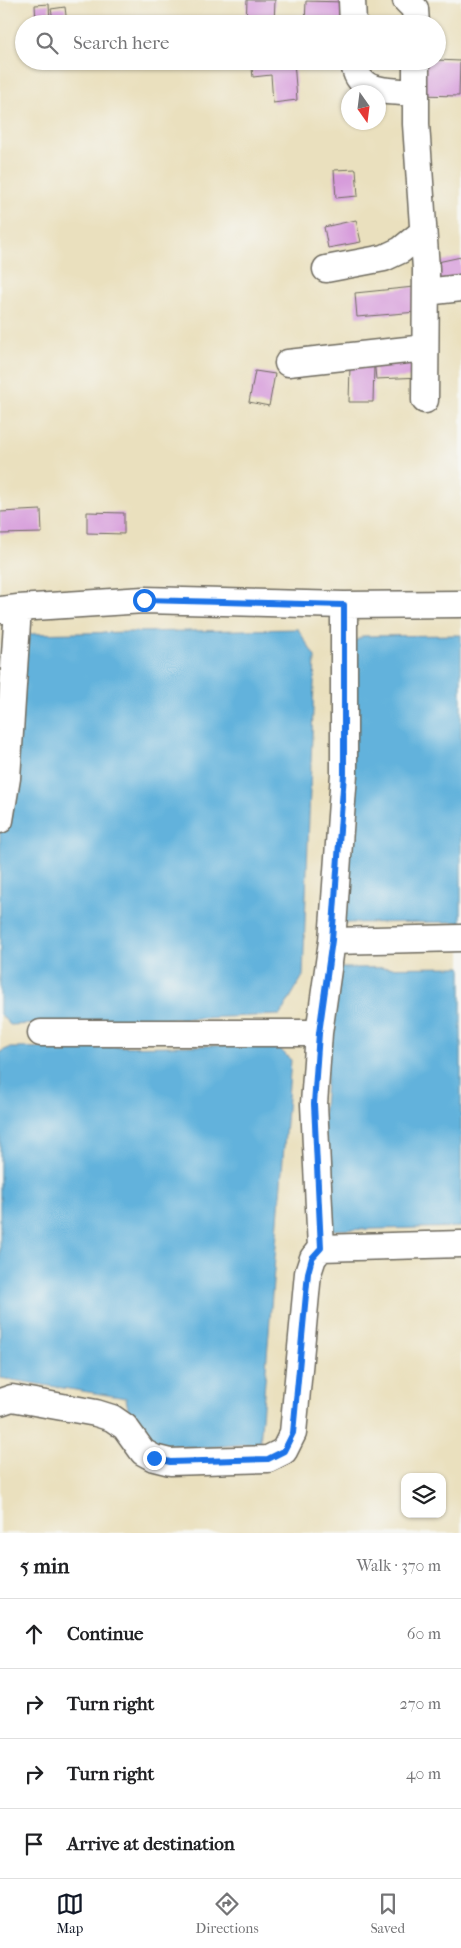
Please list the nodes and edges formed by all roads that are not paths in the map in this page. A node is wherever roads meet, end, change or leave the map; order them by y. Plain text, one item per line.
1 (352, 0) edge
2 (406, 0) edge
3 (353, 15) edge
4 (415, 15) edge
5 (356, 70) edge
6 (416, 70) edge
7 (416, 93) junction
8 (423, 232) junction
9 (326, 269) dead end
10 (461, 288) edge
11 (426, 292) junction
12 (425, 348) junction
13 (288, 363) dead end
14 (425, 400) dead end
15 (461, 604) edge
16 (344, 605) junction
17 (9, 609) edge
18 (0, 820) edge
19 (461, 938) edge
20 (332, 940) junction
21 (41, 1032) dead end
22 (319, 1033) junction
23 (461, 1244) edge
24 (321, 1248) junction
25 (0, 1402) edge

1 - 3 street
2 - 4 street
5 - 7 street
6 - 7 street
7 - 8 street
8 - 9 street
8 - 11 street
10 - 11 street
11 - 12 street
12 - 13 street
12 - 14 street
15 - 16 street
16 - 17 street
16 - 20 street
17 - 18 street
19 - 20 street
20 - 22 street
21 - 22 street
22 - 24 street
23 - 24 street
24 - 25 street

